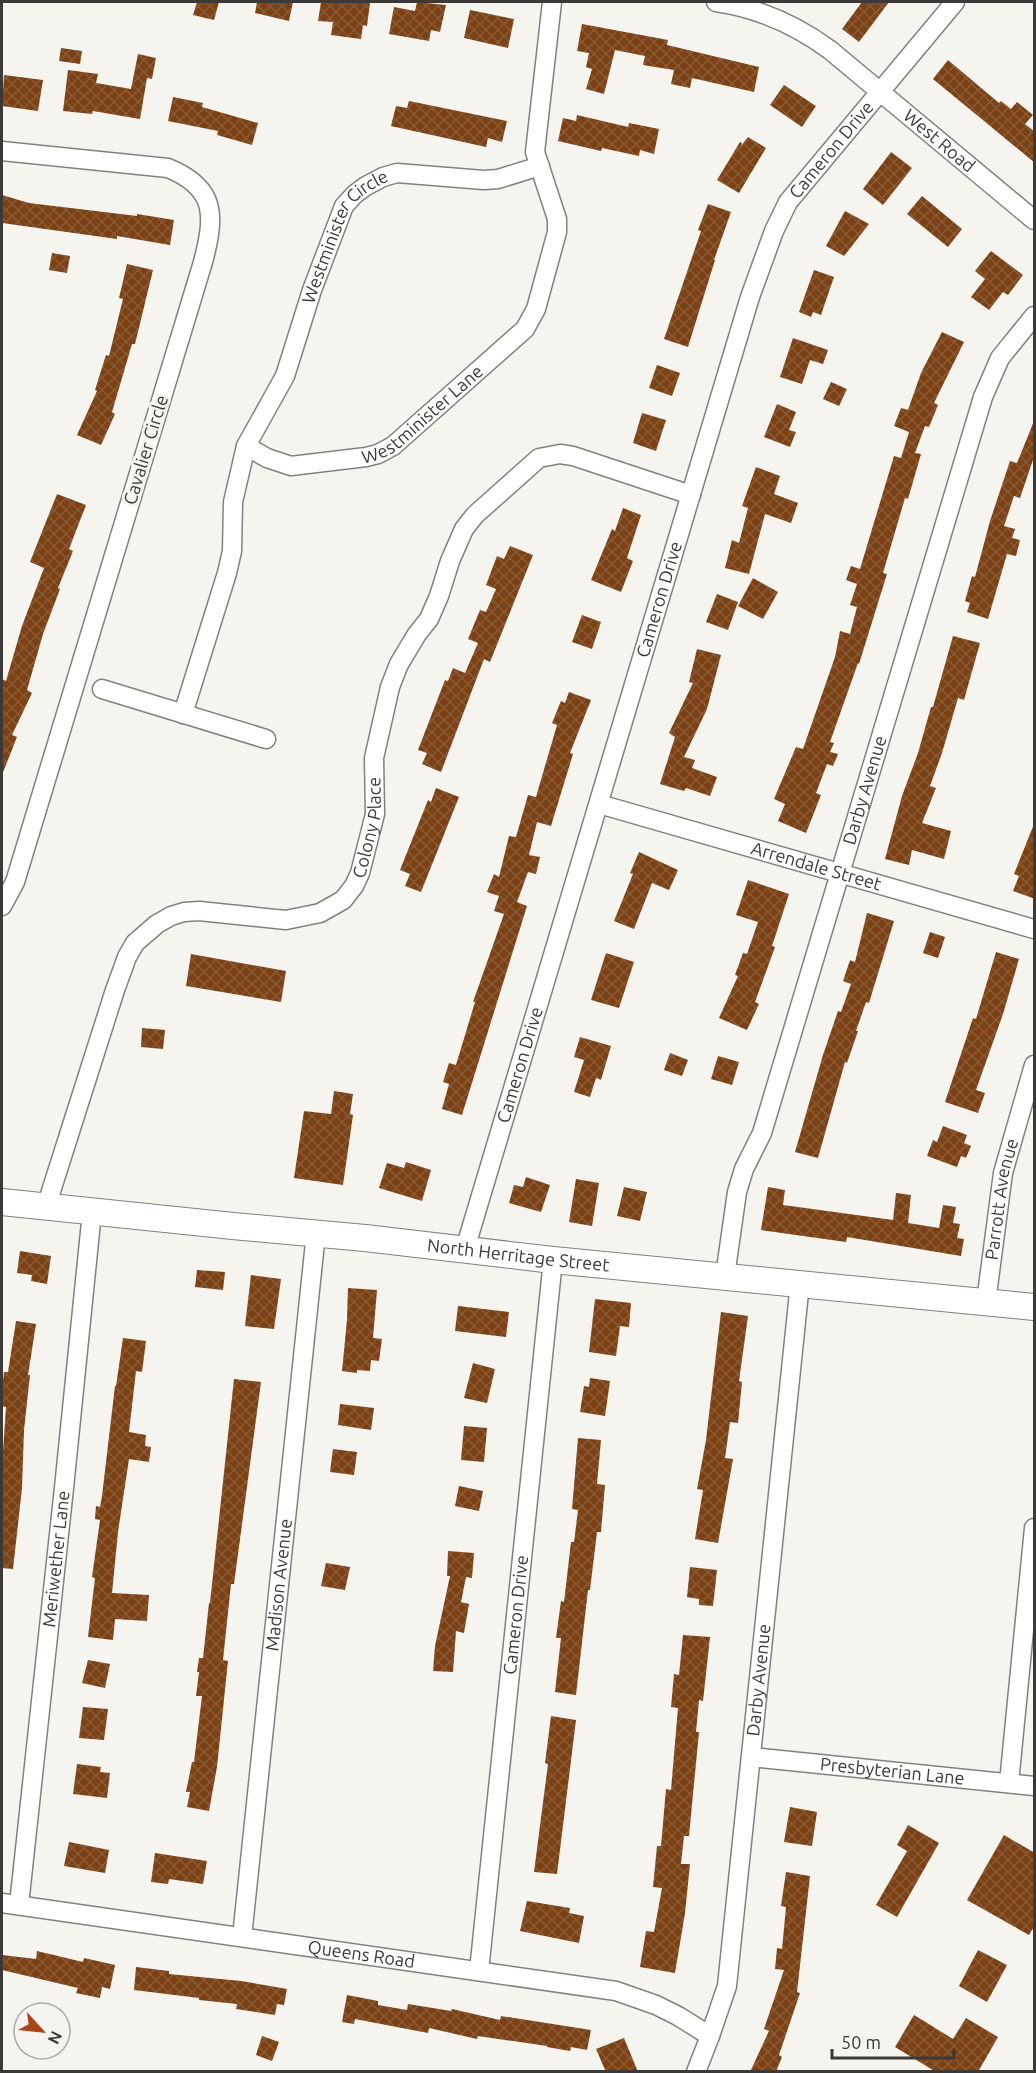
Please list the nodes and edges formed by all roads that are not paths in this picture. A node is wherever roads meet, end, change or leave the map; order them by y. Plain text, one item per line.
1 (552, 2) edge
2 (716, 2) edge
3 (955, 2) edge
4 (880, 93) junction
5 (2, 151) edge
6 (540, 166) junction
7 (1035, 220) edge
8 (1035, 316) edge
9 (246, 446) junction
10 (691, 495) junction
11 (102, 689) dead end
12 (183, 714) junction
13 (266, 739) dead end
14 (598, 804) junction
15 (839, 873) junction
16 (2, 906) edge
17 (1035, 929) edge
18 (1035, 1065) edge
19 (2, 1202) edge
20 (46, 1207) junction
21 (92, 1212) junction
22 (316, 1233) junction
23 (465, 1249) junction
24 (553, 1260) junction
25 (725, 1276) junction
26 (800, 1283) junction
27 (986, 1302) junction
28 (1035, 1307) edge
29 (1035, 1528) edge
30 (751, 1757) junction
31 (1009, 1783) junction
32 (1035, 1786) edge
33 (10, 1904) edge
34 (242, 1937) junction
35 (480, 1971) junction
36 (710, 2036) junction
37 (696, 2072) edge

1 - 6 street, Westminister Lane
2 - 4 street, West Road
3 - 4 street, Cameron Drive
4 - 7 street, West Road
4 - 10 street, Cameron Drive
5 - 16 street, Cavalier Circle
6 - 9 street, Westminister Circle
6 - 9 street, Westminister Lane
8 - 15 street, Darby Avenue
9 - 12 street
10 - 14 street, Cameron Drive
10 - 20 street, Colony Place
11 - 12 street
12 - 13 street
14 - 15 street, Arrendale Street
14 - 23 street, Cameron Drive
15 - 17 street, Arrendale Street
15 - 25 street, Darby Avenue
18 - 27 street, Parrott Avenue
19 - 20 street, North Herritage Street
20 - 21 street, North Herritage Street
21 - 22 street, North Herritage Street
21 - 33 street, Meriwether Lane
22 - 23 street, North Herritage Street
22 - 34 street, Madison Avenue
23 - 24 street, North Herritage Street
24 - 25 street, North Herritage Street
24 - 35 street, Cameron Drive
25 - 26 street, North Herritage Street
26 - 27 street, North Herritage Street
26 - 30 street, Darby Avenue
27 - 28 street, North Herritage Street
29 - 31 street
30 - 31 street, Presbyterian Lane
30 - 36 street, Darby Avenue
31 - 32 street, Presbyterian Lane
33 - 34 street, Queens Road
34 - 35 street, Queens Road
35 - 36 street, Queens Road
36 - 37 street, Darby Avenue

